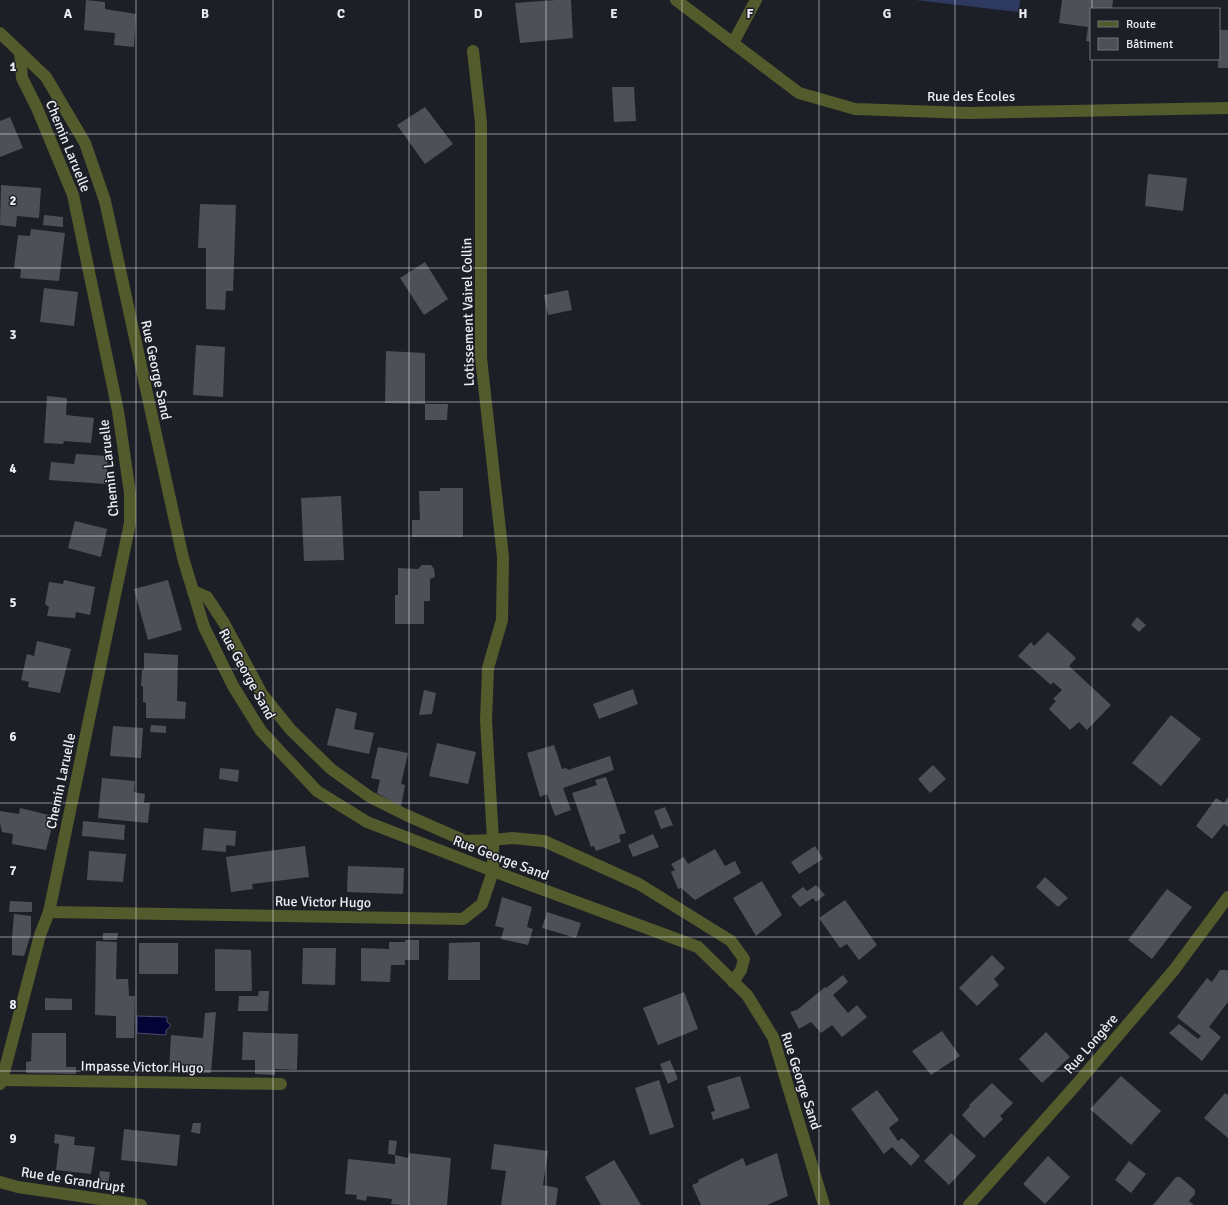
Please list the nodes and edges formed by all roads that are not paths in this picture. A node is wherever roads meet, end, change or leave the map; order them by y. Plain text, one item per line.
1 (676, 0) edge
2 (756, 0) edge
3 (0, 33) edge
4 (733, 43) junction
5 (473, 51) dead end
6 (20, 52) junction
7 (1228, 108) edge
8 (193, 591) junction
9 (502, 620) joint
10 (493, 840) junction
11 (493, 872) junction
12 (1228, 897) edge
13 (49, 912) junction
14 (733, 982) junction
15 (1, 1082) edge
16 (281, 1084) dead end
17 (0, 1182) edge
18 (120, 1204) edge
19 (142, 1205) edge
20 (824, 1205) edge
21 (969, 1205) edge

1 - 4 street, Rue des Écoles
2 - 4 street
3 - 6 street, Rue George Sand
4 - 7 street, Rue des Écoles
5 - 9 street, Lotissement Vairel Collin
6 - 8 street, Rue George Sand
6 - 13 street, Chemin Laruelle
8 - 10 street
8 - 11 street, Rue George Sand
9 - 10 street, Rue Victor Hugo
10 - 11 street, Rue Victor Hugo
10 - 14 street
11 - 13 street, Rue Victor Hugo
11 - 14 street, Rue George Sand
12 - 21 street, Rue Longère
13 - 15 street
14 - 20 street, Rue George Sand
15 - 16 street, Impasse Victor Hugo
17 - 18 street, Rue de Grandrupt
18 - 19 street, Rue de Grandrupt

